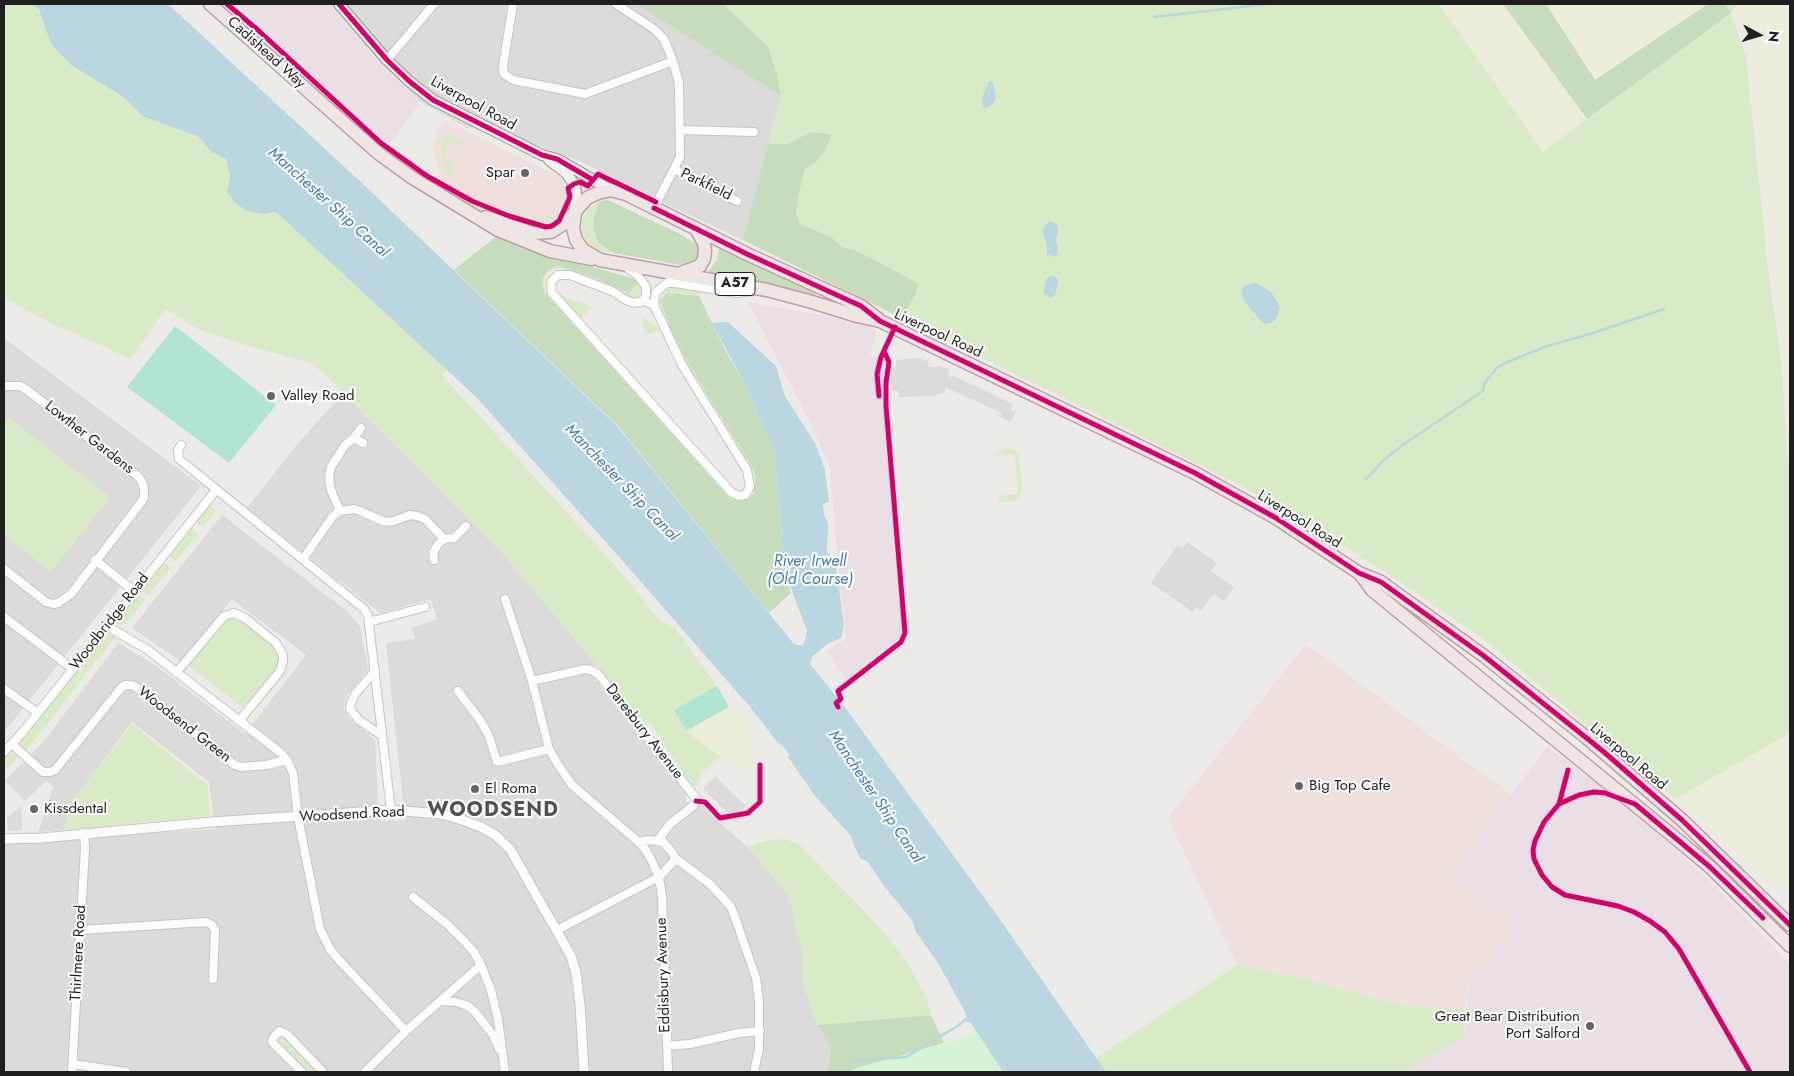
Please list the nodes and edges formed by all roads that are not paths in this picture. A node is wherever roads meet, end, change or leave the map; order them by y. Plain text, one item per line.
1 (210, 4) edge
2 (339, 4) edge
3 (434, 4) edge
4 (513, 4) edge
5 (616, 4) edge
6 (387, 60) junction
7 (673, 62) junction
8 (680, 130) junction
9 (754, 132) dead end
10 (542, 155) junction
11 (674, 170) junction
12 (611, 190) junction
13 (737, 201) dead end
14 (654, 208) junction
15 (465, 210) junction
16 (575, 213) junction
17 (696, 229) junction
18 (600, 260) junction
19 (621, 264) junction
20 (680, 273) junction
21 (666, 283) junction
22 (767, 290) junction
23 (643, 301) junction
24 (654, 305) junction
25 (880, 321) junction
26 (4, 386) edge
27 (361, 428) dead end
28 (354, 438) junction
29 (363, 443) dead end
30 (181, 445) dead end
31 (216, 490) junction
32 (340, 511) junction
33 (466, 526) dead end
34 (444, 539) junction
35 (303, 559) junction
36 (96, 560) junction
37 (434, 560) dead end
38 (4, 569) edge
39 (1359, 574) junction
40 (134, 591) junction
41 (505, 599) dead end
42 (425, 607) dead end
43 (4, 616) edge
44 (369, 622) junction
45 (107, 626) junction
46 (73, 669) junction
47 (375, 671) junction
48 (176, 673) junction
49 (532, 681) junction
50 (4, 689) edge
51 (458, 691) dead end
52 (38, 713) junction
53 (239, 721) junction
54 (381, 735) junction
55 (12, 744) junction
56 (549, 749) junction
57 (4, 752) edge
58 (287, 760) junction
59 (390, 810) junction
60 (298, 817) junction
61 (84, 833) junction
62 (4, 839) edge
63 (658, 840) junction
64 (638, 842) junction
65 (675, 858) junction
66 (659, 877) junction
67 (413, 896) dead end
68 (1790, 925) edge
69 (81, 930) junction
70 (557, 930) junction
71 (1790, 946) edge
72 (481, 965) junction
73 (213, 979) dead end
74 (442, 1001) junction
75 (406, 1031) junction
76 (760, 1031) junction
77 (667, 1046) junction
78 (503, 1057) junction
79 (73, 1064) junction
80 (72, 1072) edge
81 (126, 1072) edge
82 (302, 1072) edge
83 (323, 1072) edge
84 (364, 1072) edge
85 (505, 1072) edge
86 (584, 1072) edge
87 (668, 1072) edge
88 (754, 1072) edge

1 - 15 highway, Cadishead Way / A57
2 - 6 main road, Liverpool Road
3 - 6 street
4 - 7 street
5 - 7 street
6 - 10 main road, Liverpool Road
7 - 8 street
8 - 9 street
8 - 11 street
10 - 12 main road, Liverpool Road
10 - 16 main road, Liverpool Road
11 - 13 street, Parkfield
11 - 14 street
12 - 14 highway, A57
12 - 16 highway, A57
14 - 17 highway, A57
15 - 16 highway, Cadishead Way / A57
15 - 18 highway, Cadishead Way / A57
16 - 18 highway, A57
17 - 20 highway, A57
17 - 25 highway, Liverpool Road / A57
18 - 19 highway, A57
19 - 20 highway, A57
19 - 23 street
20 - 21 street
20 - 22 highway, Liverpool Road / A57
21 - 22 street
21 - 24 street
22 - 25 highway, Liverpool Road / A57
23 - 24 street
23 - 24 street
25 - 39 highway, Liverpool Road / A57
26 - 36 street, Lowther Gardens
27 - 28 street
28 - 29 street
28 - 32 street
30 - 31 street
31 - 35 street
31 - 40 street, Woodbridge Road
32 - 34 street
32 - 35 street
33 - 34 street
34 - 37 street
35 - 44 street
36 - 38 street, Lowther Gardens
36 - 40 street
39 - 68 highway, Liverpool Road / A57
39 - 71 highway, Liverpool Road / A57
40 - 45 street, Woodbridge Road
41 - 49 street, Eddisbury Avenue
42 - 44 street
43 - 46 street
44 - 47 street
45 - 46 street, Woodbridge Road
45 - 48 street
46 - 52 street, Woodbridge Road
47 - 54 street
47 - 54 street
48 - 53 street
48 - 53 street
49 - 56 street, Eddisbury Avenue
49 - 63 street, Daresbury Avenue
50 - 52 street
51 - 56 street
52 - 55 street, Woodbridge Road
53 - 58 street
54 - 59 street
55 - 57 street, Woodbridge Road
55 - 58 street, Woodsend Green
56 - 64 street, Eddisbury Avenue
58 - 60 street
59 - 60 street, Woodsend Road
59 - 70 street, Woodsend Road
60 - 61 street, Woodsend Road
60 - 75 street
61 - 62 street, Woodsend Road
61 - 69 street, Thirlmere Road
63 - 64 street
63 - 65 street
64 - 66 street, Eddisbury Avenue
65 - 66 street
65 - 76 street
66 - 70 street
66 - 77 street, Eddisbury Avenue
67 - 72 street
69 - 73 street
69 - 79 street, Thirlmere Road
70 - 86 street, Woodsend Road
72 - 74 street
72 - 78 street
74 - 75 street
74 - 78 street
75 - 84 street
76 - 77 street
76 - 88 street
77 - 87 street, Eddisbury Avenue
78 - 85 street
79 - 80 street, Thirlmere Road
79 - 81 street
82 - 83 street

